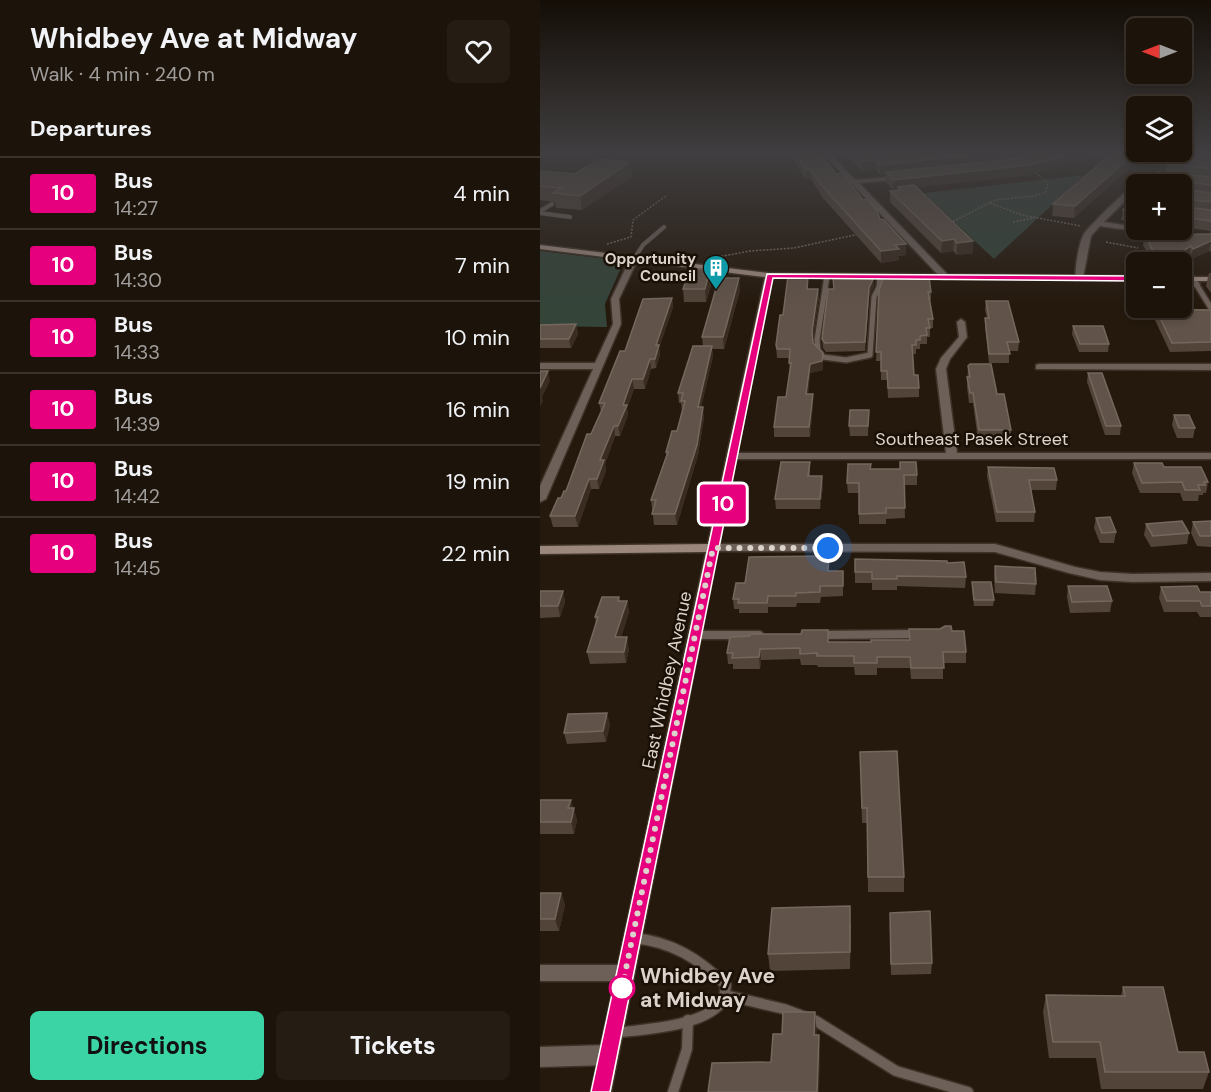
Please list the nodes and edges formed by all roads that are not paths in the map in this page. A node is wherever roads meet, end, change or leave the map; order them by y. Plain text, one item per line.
1 (552, 204) edge
2 (873, 204) edge
3 (1124, 204) edge
4 (540, 212) edge
5 (570, 217) dead end
6 (1097, 223) junction
7 (664, 227) dead end
8 (1211, 240) edge
9 (540, 247) edge
10 (634, 259) junction
11 (769, 275) junction
12 (827, 276) junction
13 (880, 277) junction
14 (945, 277) junction
15 (1079, 278) junction
16 (1126, 278) edge
17 (1211, 279) edge
18 (1192, 281) edge
19 (1195, 281) junction
20 (1192, 282) edge
21 (1211, 308) edge
22 (961, 321) dead end
23 (540, 366) edge
24 (599, 366) junction
25 (1039, 367) dead end
26 (1211, 367) edge
27 (734, 456) junction
28 (952, 456) junction
29 (1211, 456) edge
30 (540, 499) edge
31 (713, 548) junction
32 (540, 550) edge
33 (1211, 578) edge
34 (927, 634) edge
35 (695, 635) junction
36 (774, 635) edge
37 (809, 635) edge
38 (632, 938) junction
39 (540, 973) edge
40 (625, 973) junction
41 (724, 995) junction
42 (688, 1020) junction
43 (613, 1033) junction
44 (608, 1055) junction
45 (540, 1057) edge
46 (600, 1092) edge
47 (673, 1092) edge
48 (968, 1092) edge

1 - 4 lane
2 - 14 street
3 - 6 street
4 - 5 lane
6 - 8 street
6 - 15 street
7 - 10 lane
9 - 10 street
10 - 11 street
10 - 24 street
11 - 12 street
11 - 27 street, East Whidbey Avenue
12 - 13 street
12 - 13 lane
13 - 14 street
14 - 15 street
15 - 16 street
17 - 19 street
18 - 19 street
19 - 20 lane
19 - 21 lane
22 - 28 street
23 - 24 street
24 - 30 street
25 - 26 street
27 - 28 street, Southeast Pasek Street
27 - 31 street, East Whidbey Avenue
28 - 29 street, Southeast Pasek Street
31 - 32 street
31 - 33 street
31 - 35 street, East Whidbey Avenue
34 - 37 lane
35 - 36 lane
35 - 38 street, East Whidbey Avenue
38 - 40 street, East Whidbey Avenue
38 - 41 lane
39 - 40 street
40 - 43 street, East Whidbey Avenue
41 - 42 lane
41 - 48 lane
42 - 43 lane
42 - 47 lane
43 - 44 street, East Whidbey Avenue
44 - 45 street
44 - 46 street, East Whidbey Avenue

